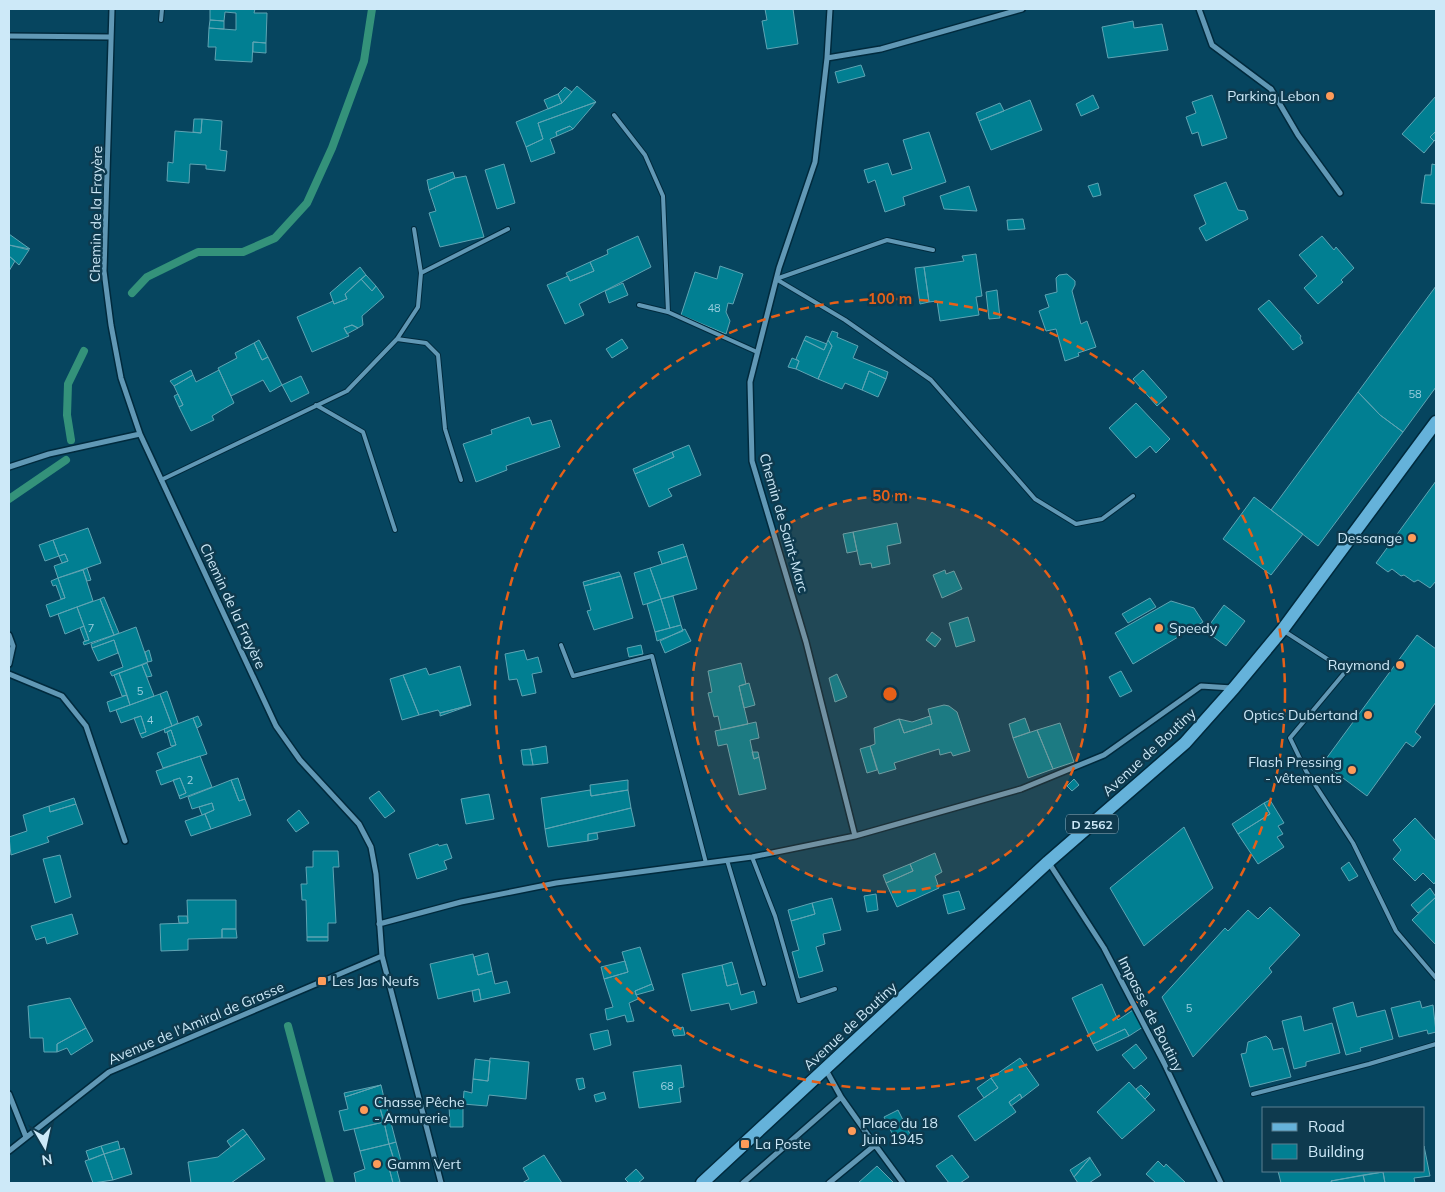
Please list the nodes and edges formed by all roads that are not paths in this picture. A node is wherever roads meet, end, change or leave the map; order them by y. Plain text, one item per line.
1 (112, 9) edge
2 (162, 9) edge
3 (830, 9) edge
4 (1022, 9) edge
5 (1199, 9) edge
6 (161, 20) dead end
7 (9, 36) edge
8 (111, 37) junction
9 (827, 58) junction
10 (614, 115) dead end
11 (1340, 193) dead end
12 (414, 229) dead end
13 (508, 229) dead end
14 (933, 250) dead end
15 (421, 273) junction
16 (776, 279) junction
17 (639, 305) dead end
18 (668, 312) junction
19 (397, 339) junction
20 (758, 352) junction
21 (316, 405) junction
22 (1436, 422) edge
23 (140, 434) junction
24 (9, 467) edge
25 (161, 480) junction
26 (461, 480) dead end
27 (1133, 496) dead end
28 (395, 530) dead end
29 (1282, 629) junction
30 (9, 635) edge
31 (562, 645) dead end
32 (9, 664) edge
33 (9, 674) edge
34 (1234, 688) junction
35 (855, 836) junction
36 (125, 841) dead end
37 (752, 857) junction
38 (727, 860) junction
39 (1048, 862) junction
40 (706, 863) junction
41 (379, 924) junction
42 (382, 956) junction
43 (1436, 978) edge
44 (764, 984) dead end
45 (835, 989) dead end
46 (1436, 1044) edge
47 (826, 1069) junction
48 (9, 1094) edge
49 (1254, 1094) dead end
50 (841, 1098) junction
51 (26, 1137) junction
52 (875, 1145) junction
53 (9, 1151) edge
54 (441, 1183) edge
55 (702, 1183) edge
56 (743, 1183) edge
57 (829, 1183) edge
58 (903, 1183) edge
59 (1221, 1183) edge

1 - 8 street, Chemin de la Frayère
2 - 6 lane
3 - 9 street, Chemin de Saint-Marc
4 - 9 street
5 - 11 street
7 - 8 street
8 - 23 street, Chemin de la Frayère
9 - 16 street, Chemin de Saint-Marc
10 - 18 lane
12 - 15 lane
13 - 15 lane
14 - 16 lane
15 - 19 lane
16 - 20 street, Chemin de Saint-Marc
16 - 27 lane
17 - 18 lane
18 - 20 lane
19 - 21 lane
19 - 26 lane
20 - 35 street, Chemin de Saint-Marc
21 - 25 lane
21 - 28 lane
22 - 29 main road, Avenue de Boutiny / D 2562
23 - 24 street
23 - 25 street, Chemin de la Frayère
25 - 41 street, Chemin de la Frayère
29 - 34 main road, Avenue de Boutiny / D 2562
29 - 43 lane
30 - 32 street
31 - 40 lane
33 - 36 street
34 - 35 street
34 - 39 main road, Avenue de Boutiny / D 2562
35 - 37 street
37 - 38 street
37 - 45 lane
38 - 40 street
38 - 44 lane
39 - 47 main road, Avenue de Boutiny / D 2562
39 - 59 street, Impasse de Boutiny
40 - 41 street
41 - 42 street, Chemin de la Frayère
42 - 51 street, Avenue de l'Amiral de Grasse
42 - 54 street, Chemin de la Frayère
46 - 49 lane
47 - 50 street
47 - 55 main road, Avenue de Boutiny / D 2562
48 - 51 street
50 - 52 street
50 - 56 street
51 - 53 street, Avenue de l'Amiral de Grasse
52 - 57 street
52 - 58 street

